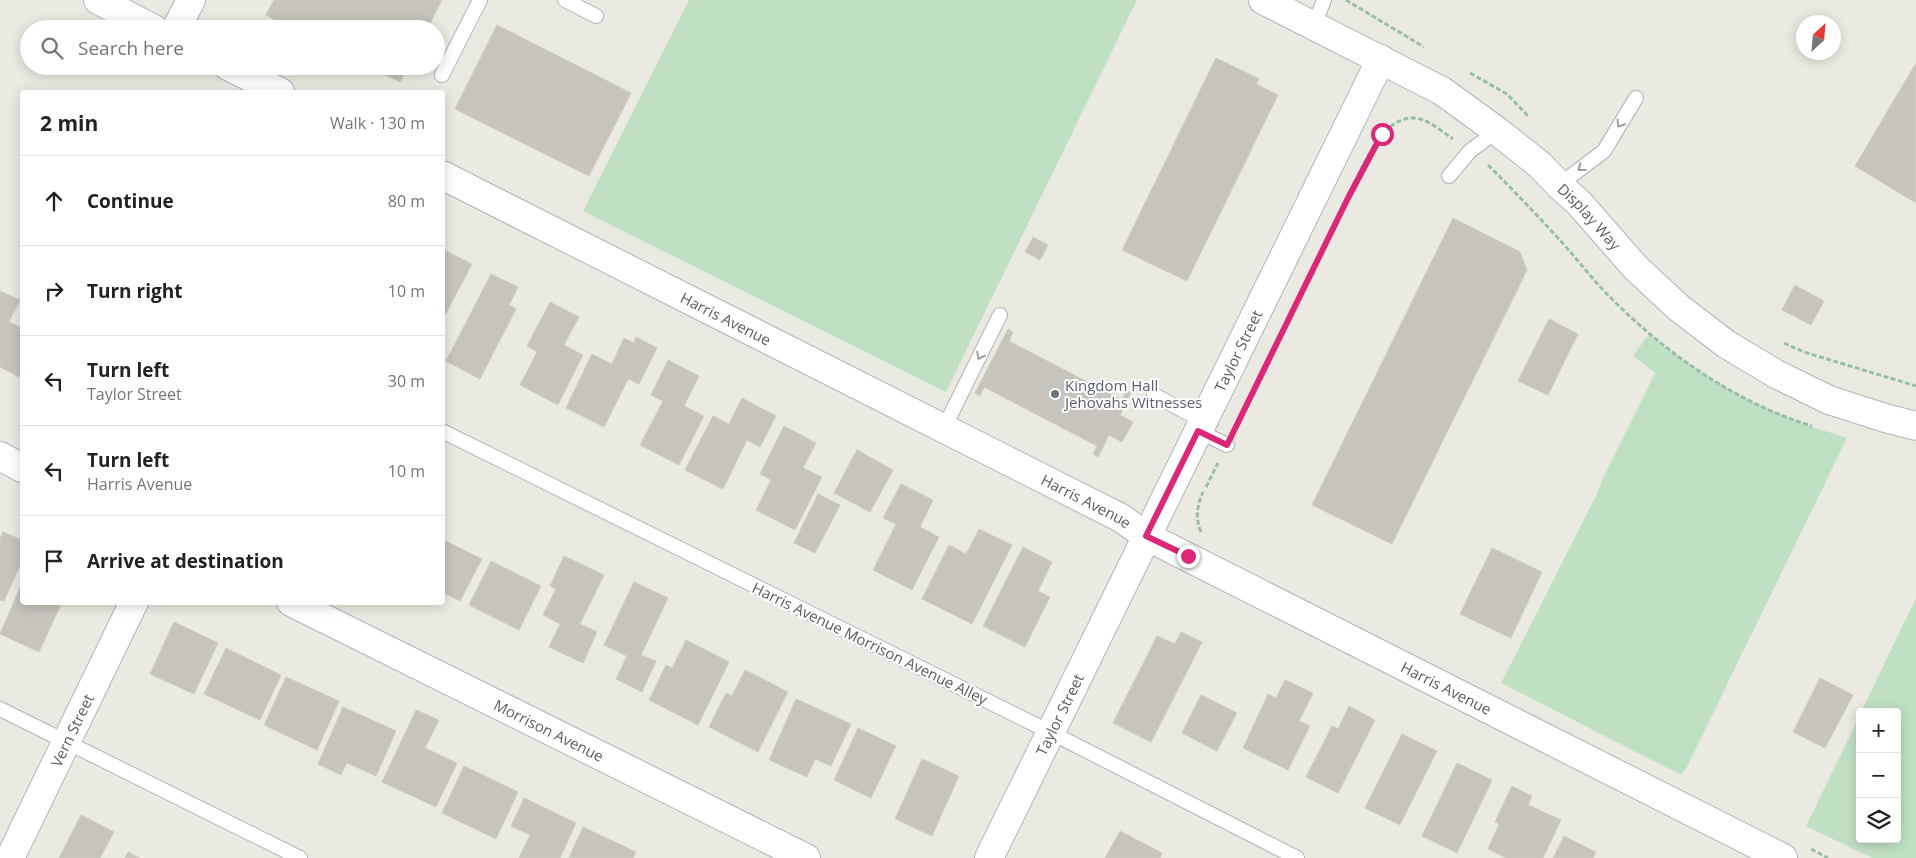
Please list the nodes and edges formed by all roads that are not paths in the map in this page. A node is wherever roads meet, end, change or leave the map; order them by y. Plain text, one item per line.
1 (98, 0) edge
2 (191, 0) edge
3 (480, 0) edge
4 (565, 0) edge
5 (1262, 0) edge
6 (1324, 0) edge
7 (596, 16) dead end
8 (137, 20) edge
9 (181, 20) edge
10 (1314, 25) junction
11 (1381, 59) junction
12 (445, 69) edge
13 (246, 75) edge
14 (276, 90) edge
15 (1636, 98) dead end
16 (1497, 131) junction
17 (1449, 176) dead end
18 (445, 177) edge
19 (1559, 185) junction
20 (1000, 316) dead end
21 (1154, 396) dead end
22 (1200, 426) junction
23 (1916, 426) edge
24 (944, 428) junction
25 (445, 432) edge
26 (1227, 445) road end
27 (0, 456) edge
28 (20, 467) edge
29 (1146, 536) junction
30 (133, 605) edge
31 (297, 605) edge
32 (0, 708) edge
33 (1050, 732) junction
34 (66, 742) junction
35 (1793, 852) edge
36 (10, 858) edge
37 (300, 858) edge
38 (806, 858) edge
39 (989, 858) edge
40 (1297, 858) edge

1 - 8 street
2 - 9 street
3 - 12 lane
4 - 7 lane
5 - 10 street, Display Way
6 - 10 lane
10 - 11 street, Display Way
11 - 16 street, Display Way
11 - 22 street, Taylor Street
13 - 14 street
15 -> 19 lane
16 - 17 lane
16 - 19 street, Display Way
18 - 24 street, Harris Avenue
19 - 23 street, Display Way
20 -> 24 lane
21 - 22 lane
22 - 26 lane
22 - 29 street, Taylor Street
24 - 29 street, Harris Avenue
25 - 33 lane, Harris Avenue Morrison Avenue Alley
27 - 28 street
29 - 33 street, Taylor Street
29 - 35 street, Harris Avenue
30 - 34 street, Vern Street
31 - 38 street, Morrison Avenue
32 - 34 lane
33 - 39 street, Taylor Street
33 - 40 lane, Harris Avenue Morrison Avenue Alley
34 - 36 street, Vern Street
34 - 37 lane

